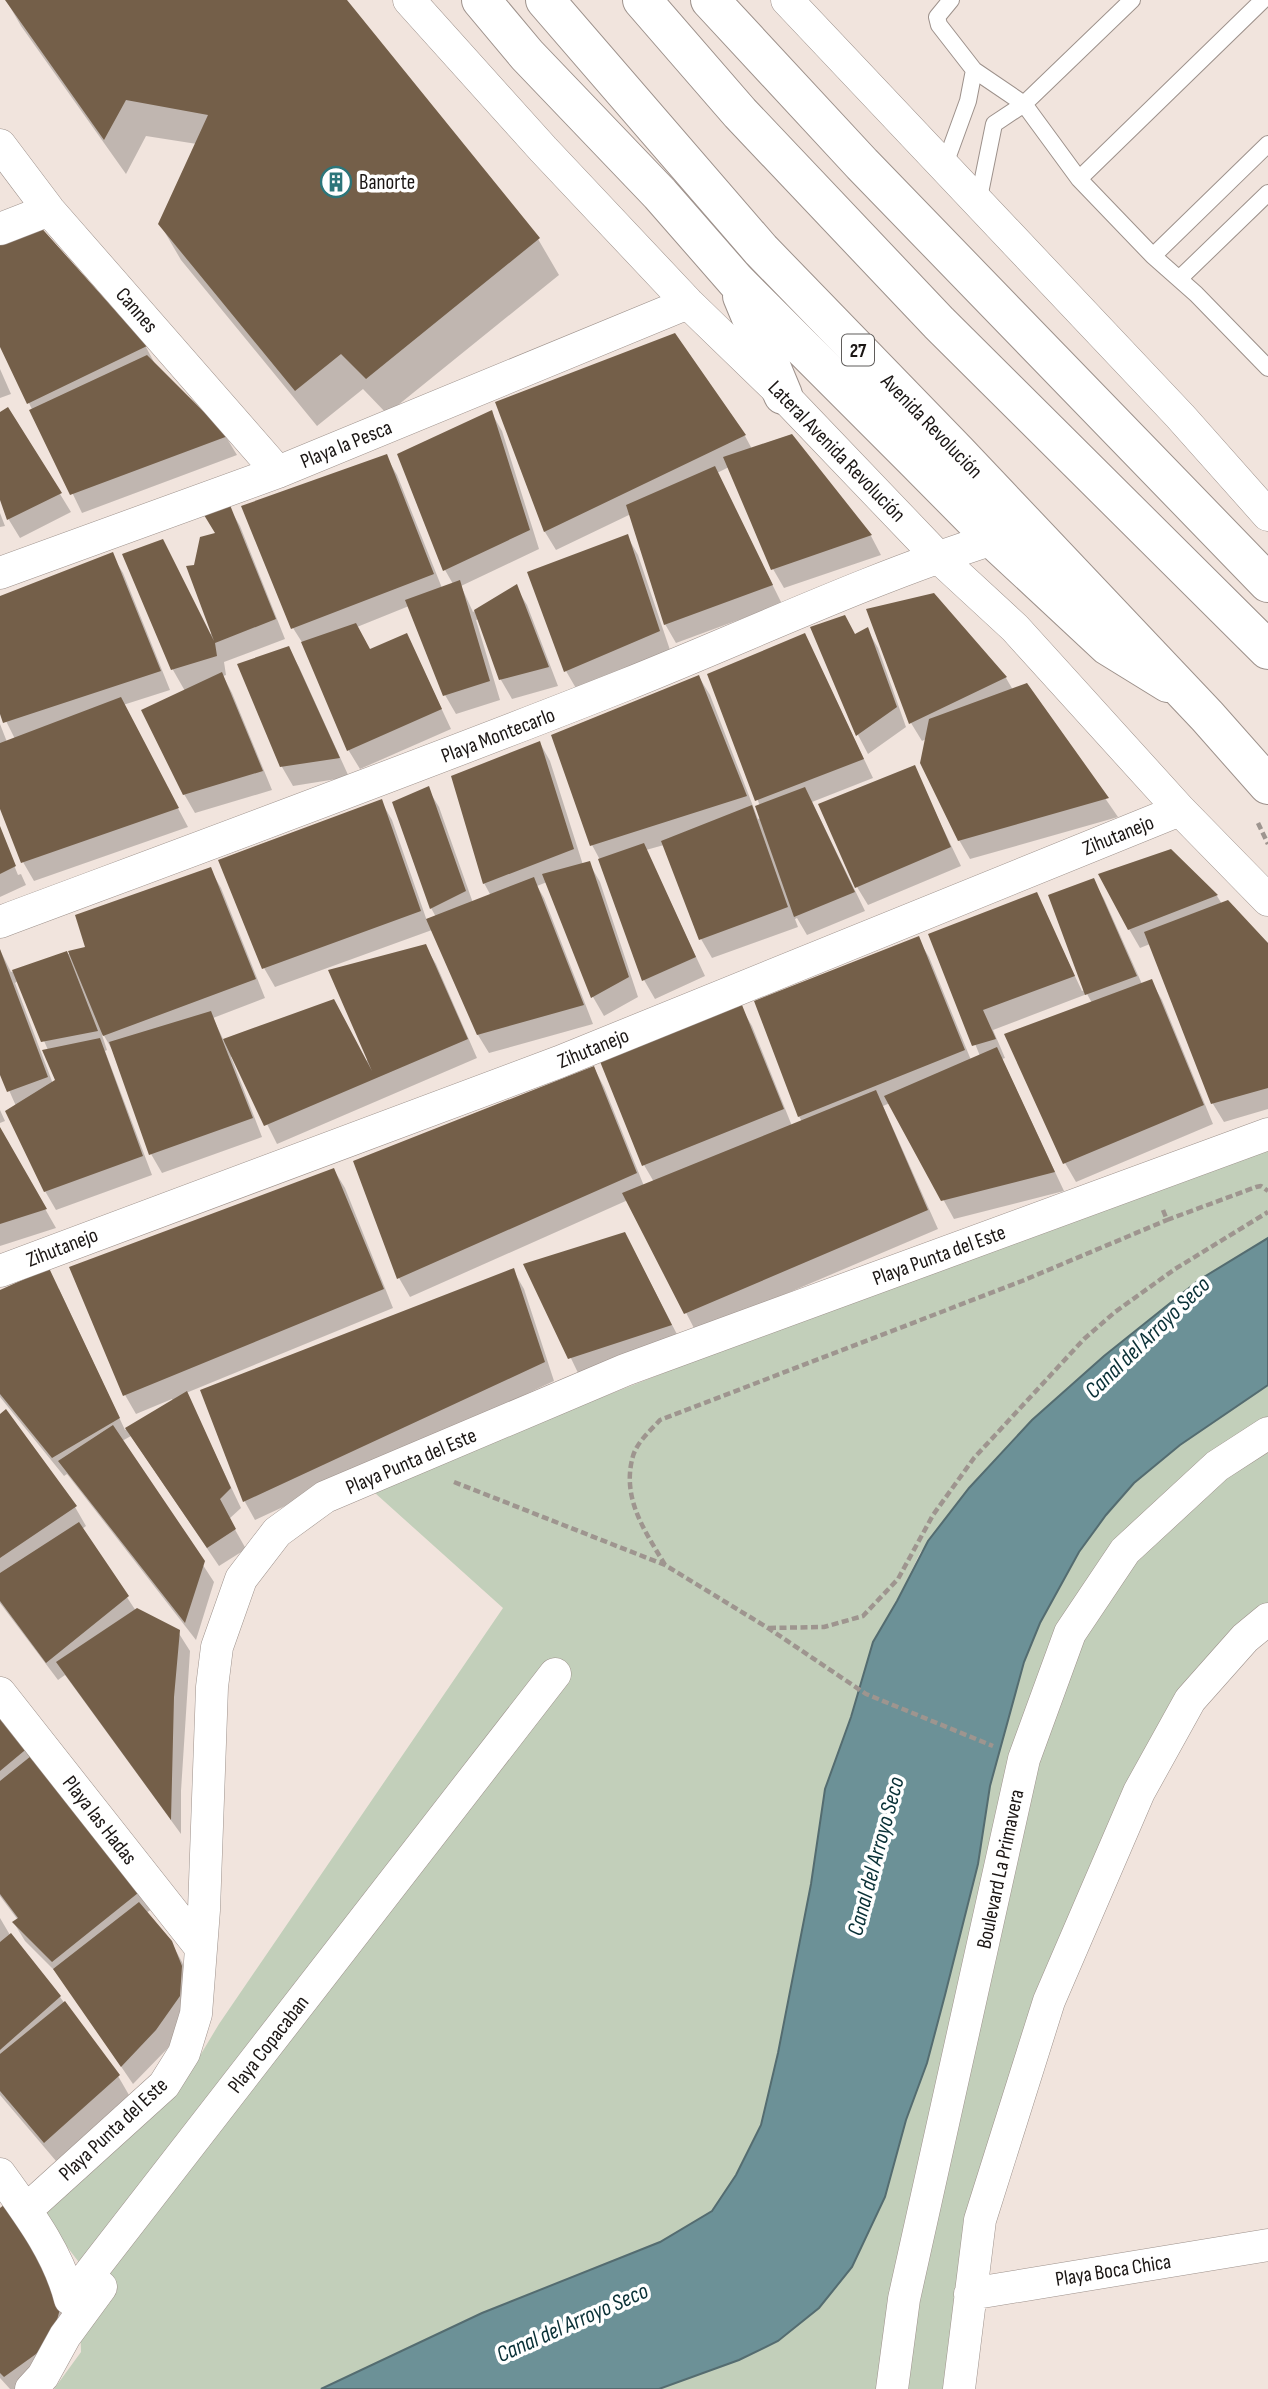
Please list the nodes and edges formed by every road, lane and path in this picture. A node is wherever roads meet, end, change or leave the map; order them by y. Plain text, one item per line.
1 (409, 0) edge
2 (481, 0) edge
3 (545, 0) edge
4 (642, 0) edge
5 (710, 0) edge
6 (787, 0) edge
7 (951, 0) edge
8 (1132, 0) edge
9 (1266, 0) edge
10 (974, 69) junction
11 (1024, 104) junction
12 (1268, 144) edge
13 (0, 145) edge
14 (944, 167) junction
15 (1079, 179) junction
16 (1268, 193) edge
17 (978, 202) junction
18 (48, 209) junction
19 (0, 229) edge
20 (1153, 256) junction
21 (1179, 279) junction
22 (736, 281) junction
23 (688, 303) junction
24 (1268, 368) edge
25 (783, 395) junction
26 (278, 472) junction
27 (1268, 515) edge
28 (993, 538) junction
29 (937, 556) junction
30 (0, 573) edge
31 (1268, 583) edge
32 (1268, 650) edge
33 (1181, 691) junction
34 (1268, 785) edge
35 (1180, 810) junction
36 (1268, 900) edge
37 (0, 922) edge
38 (1268, 1134) edge
39 (1149, 1177) junction
40 (1268, 1191) edge
41 (1268, 1212) edge
42 (1167, 1220) junction
43 (0, 1271) edge
44 (1268, 1433) edge
45 (407, 1464) junction
46 (665, 1565) junction
47 (1268, 1619) edge
48 (768, 1628) junction
49 (0, 1693) edge
50 (1024, 1759) junction
51 (201, 1948) junction
52 (0, 2174) edge
53 (26, 2210) junction
54 (1264, 2237) edge
55 (970, 2294) junction
56 (31, 2389) edge
57 (892, 2389) edge
58 (959, 2389) edge

1 - 23 street, Lateral Avenida Revolución
2 - 22 main road
3 - 33 main road, Avenida Revolución / 27
4 - 32 main road
5 - 31 main road
6 - 14 street
7 - 10 lane
8 - 11 lane
9 - 15 lane
10 - 11 lane
10 - 14 lane
11 - 15 lane
11 - 17 lane
12 - 20 lane
13 - 18 street, Cannes
14 - 17 street
15 - 20 lane
16 - 21 lane
17 - 27 street
18 - 19 street
18 - 26 street, Cannes
20 - 21 lane
21 - 24 lane
22 - 25 main road
22 - 28 main road
23 - 25 street, Lateral Avenida Revolución
23 - 26 street, Playa la Pesca
25 - 29 street, Lateral Avenida Revolución
26 - 30 street, Playa la Pesca
28 - 29 street, Playa Montecarlo
28 - 33 main road
29 - 35 street, Lateral Avenida Revolución
29 - 37 street, Playa Montecarlo
33 - 34 main road, Avenida Revolución / 27
35 - 36 street, Lateral Avenida Revolución
35 - 43 street, Zihutanejo
38 - 39 street, Playa Punta del Este
39 - 42 path
39 - 45 street, Playa Punta del Este
40 - 42 path
41 - 48 path
42 - 46 path
44 - 50 street, Boulevard La Primavera
45 - 46 path
45 - 51 street, Playa Punta del Este
46 - 48 path
47 - 55 street
48 - 50 path
49 - 51 street, Playa las Hadas
50 - 57 street, Boulevard La Primavera
51 - 53 street, Playa Punta del Este
52 - 53 street, Playa Copacaban
53 - 56 street, Playa Copacaban
54 - 55 street, Playa Boca Chica
55 - 58 street

